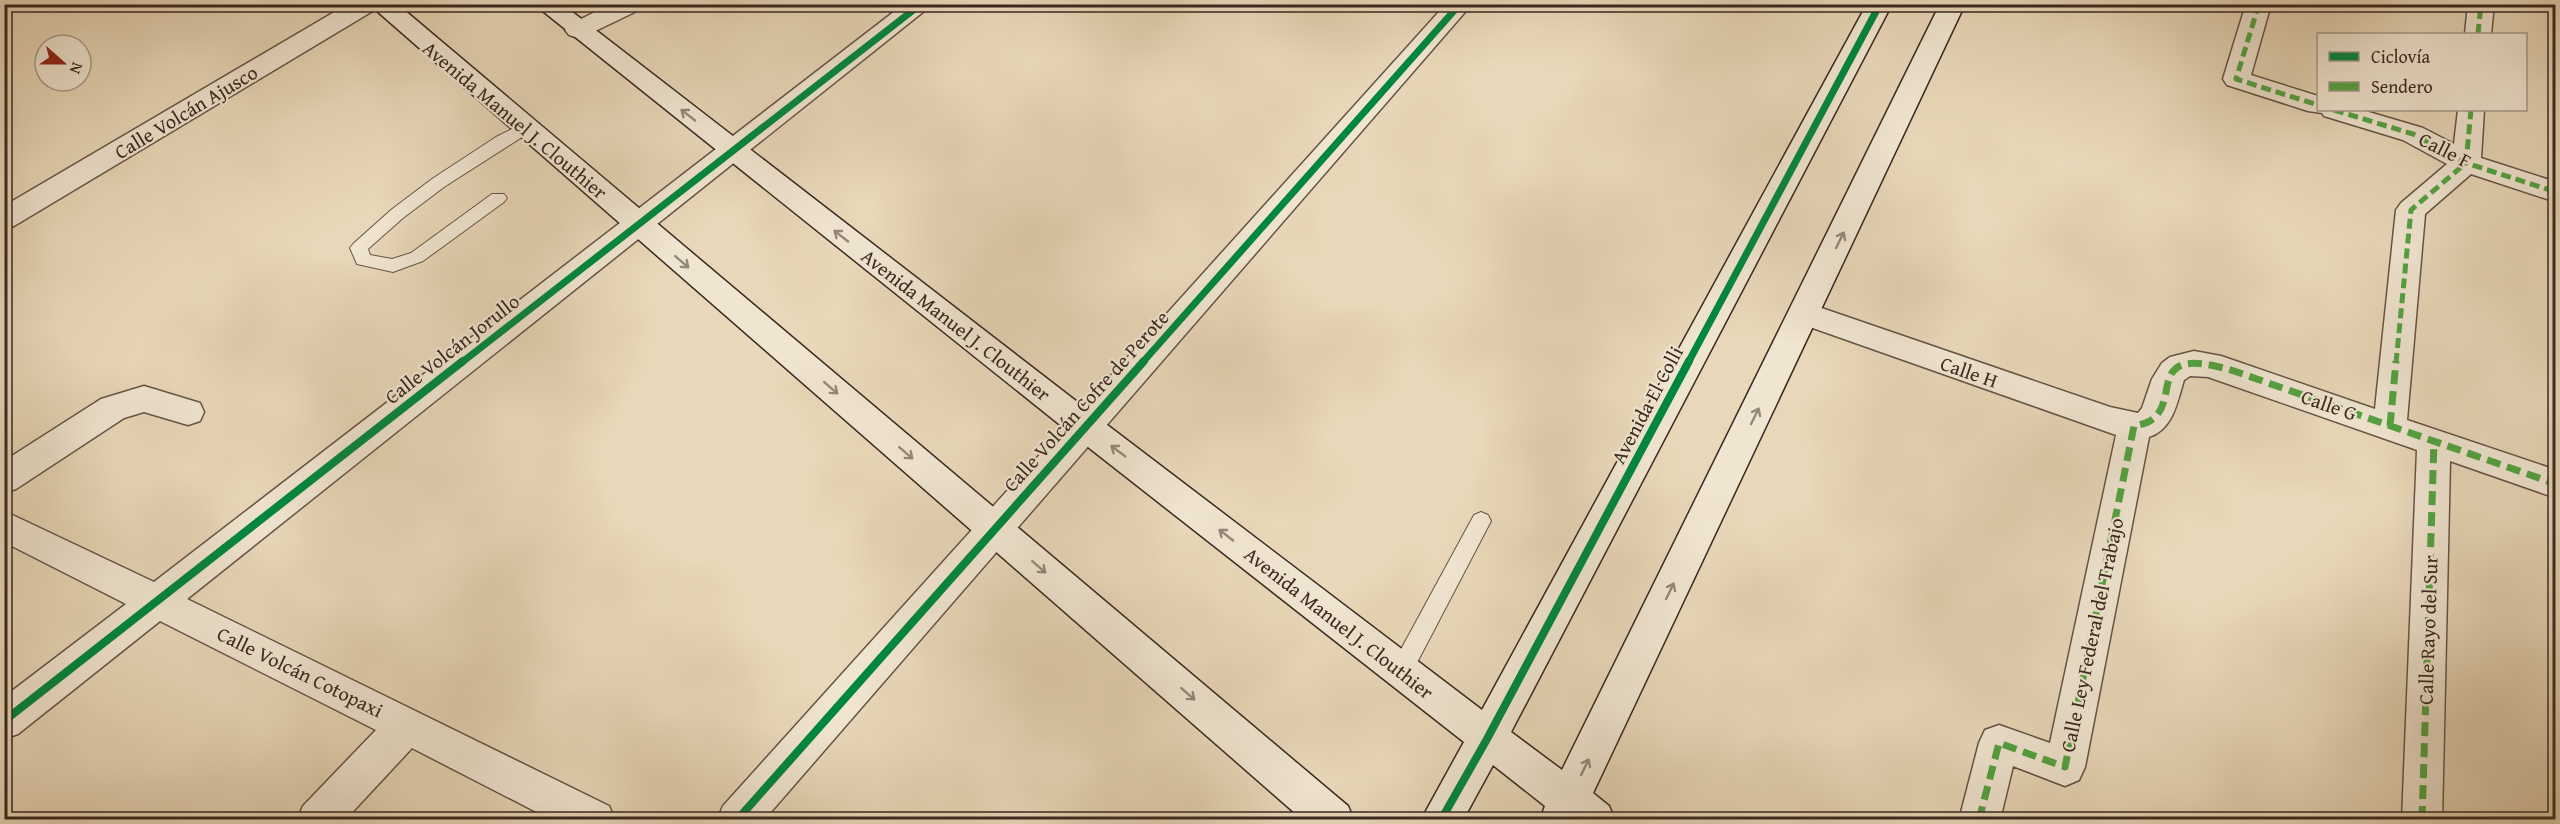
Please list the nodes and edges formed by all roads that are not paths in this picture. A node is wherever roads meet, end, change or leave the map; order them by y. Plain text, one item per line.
1 (367, 4) edge
2 (381, 4) edge
3 (546, 4) edge
4 (632, 4) edge
5 (921, 4) edge
6 (1460, 4) edge
7 (1880, 4) edge
8 (1953, 4) edge
9 (2259, 4) edge
10 (2481, 4) edge
11 (578, 30) junction
12 (2478, 33) edge
13 (2317, 104) edge
14 (2337, 111) edge
15 (2471, 111) edge
16 (524, 128) junction
17 (732, 150) junction
18 (2466, 163) junction
19 (2556, 192) edge
20 (498, 198) dead end
21 (4, 219) edge
22 (638, 224) junction
23 (1804, 313) junction
24 (188, 412) dead end
25 (2134, 426) junction
26 (2390, 426) junction
27 (1086, 427) junction
28 (2434, 441) junction
29 (4, 479) edge
30 (2556, 484) edge
31 (1481, 521) dead end
32 (4, 525) edge
33 (995, 529) junction
34 (158, 602) junction
35 (1401, 671) junction
36 (4, 721) edge
37 (407, 726) junction
38 (1487, 738) junction
39 (1574, 813) edge
40 (317, 819) edge
41 (595, 819) edge
42 (737, 819) edge
43 (1334, 819) edge
44 (1441, 819) edge
45 (1979, 819) edge
46 (2422, 819) edge

1 - 21 street, Calle Volcán Ajusco
2 - 16 street, Avenida Manuel J. Clouthier
3 - 11 street, Avenida Manuel J. Clouthier
4 - 11 street
5 - 17 street, Calle Volcán Jorullo
6 - 27 street, Calle Volcán Cofre de Perote
7 - 38 street, Avenida El Colli
23 -> 8 street
9 - 13 street
10 - 12 street
17 -> 11 street, Avenida Manuel J. Clouthier
14 - 18 street, Calle F
15 - 18 street
16 - 20 lane
16 - 22 street, Avenida Manuel J. Clouthier
17 - 22 street, Calle Volcán Jorullo
27 -> 17 street, Avenida Manuel J. Clouthier
18 - 19 street, Calle F
18 - 26 street
22 -> 33 street, Avenida Manuel J. Clouthier
22 - 34 street, Calle Volcán Jorullo
23 - 25 street, Calle H
39 -> 23 street
24 - 29 street
25 - 26 street, Calle G
25 - 45 street, Calle Ley Federal del Trabajo
26 - 28 street, Calle G
27 - 33 street, Calle Volcán Cofre de Perote
35 -> 27 street, Avenida Manuel J. Clouthier
28 - 30 street, Calle G
28 - 46 street, Calle Rayo del Sur
31 - 35 lane
32 - 34 street, Calle Volcán Cotopaxi
33 - 42 street, Calle Volcán Cofre de Perote
33 -> 43 street, Avenida Manuel J. Clouthier
34 - 36 street, Calle Volcán Jorullo
34 - 37 street, Calle Volcán Cotopaxi
35 - 38 street, Avenida Manuel J. Clouthier
37 - 40 street
37 - 41 street, Calle Volcán Cotopaxi
38 - 39 street, Avenida Manuel J. Clouthier
38 - 44 street, Avenida El Colli

